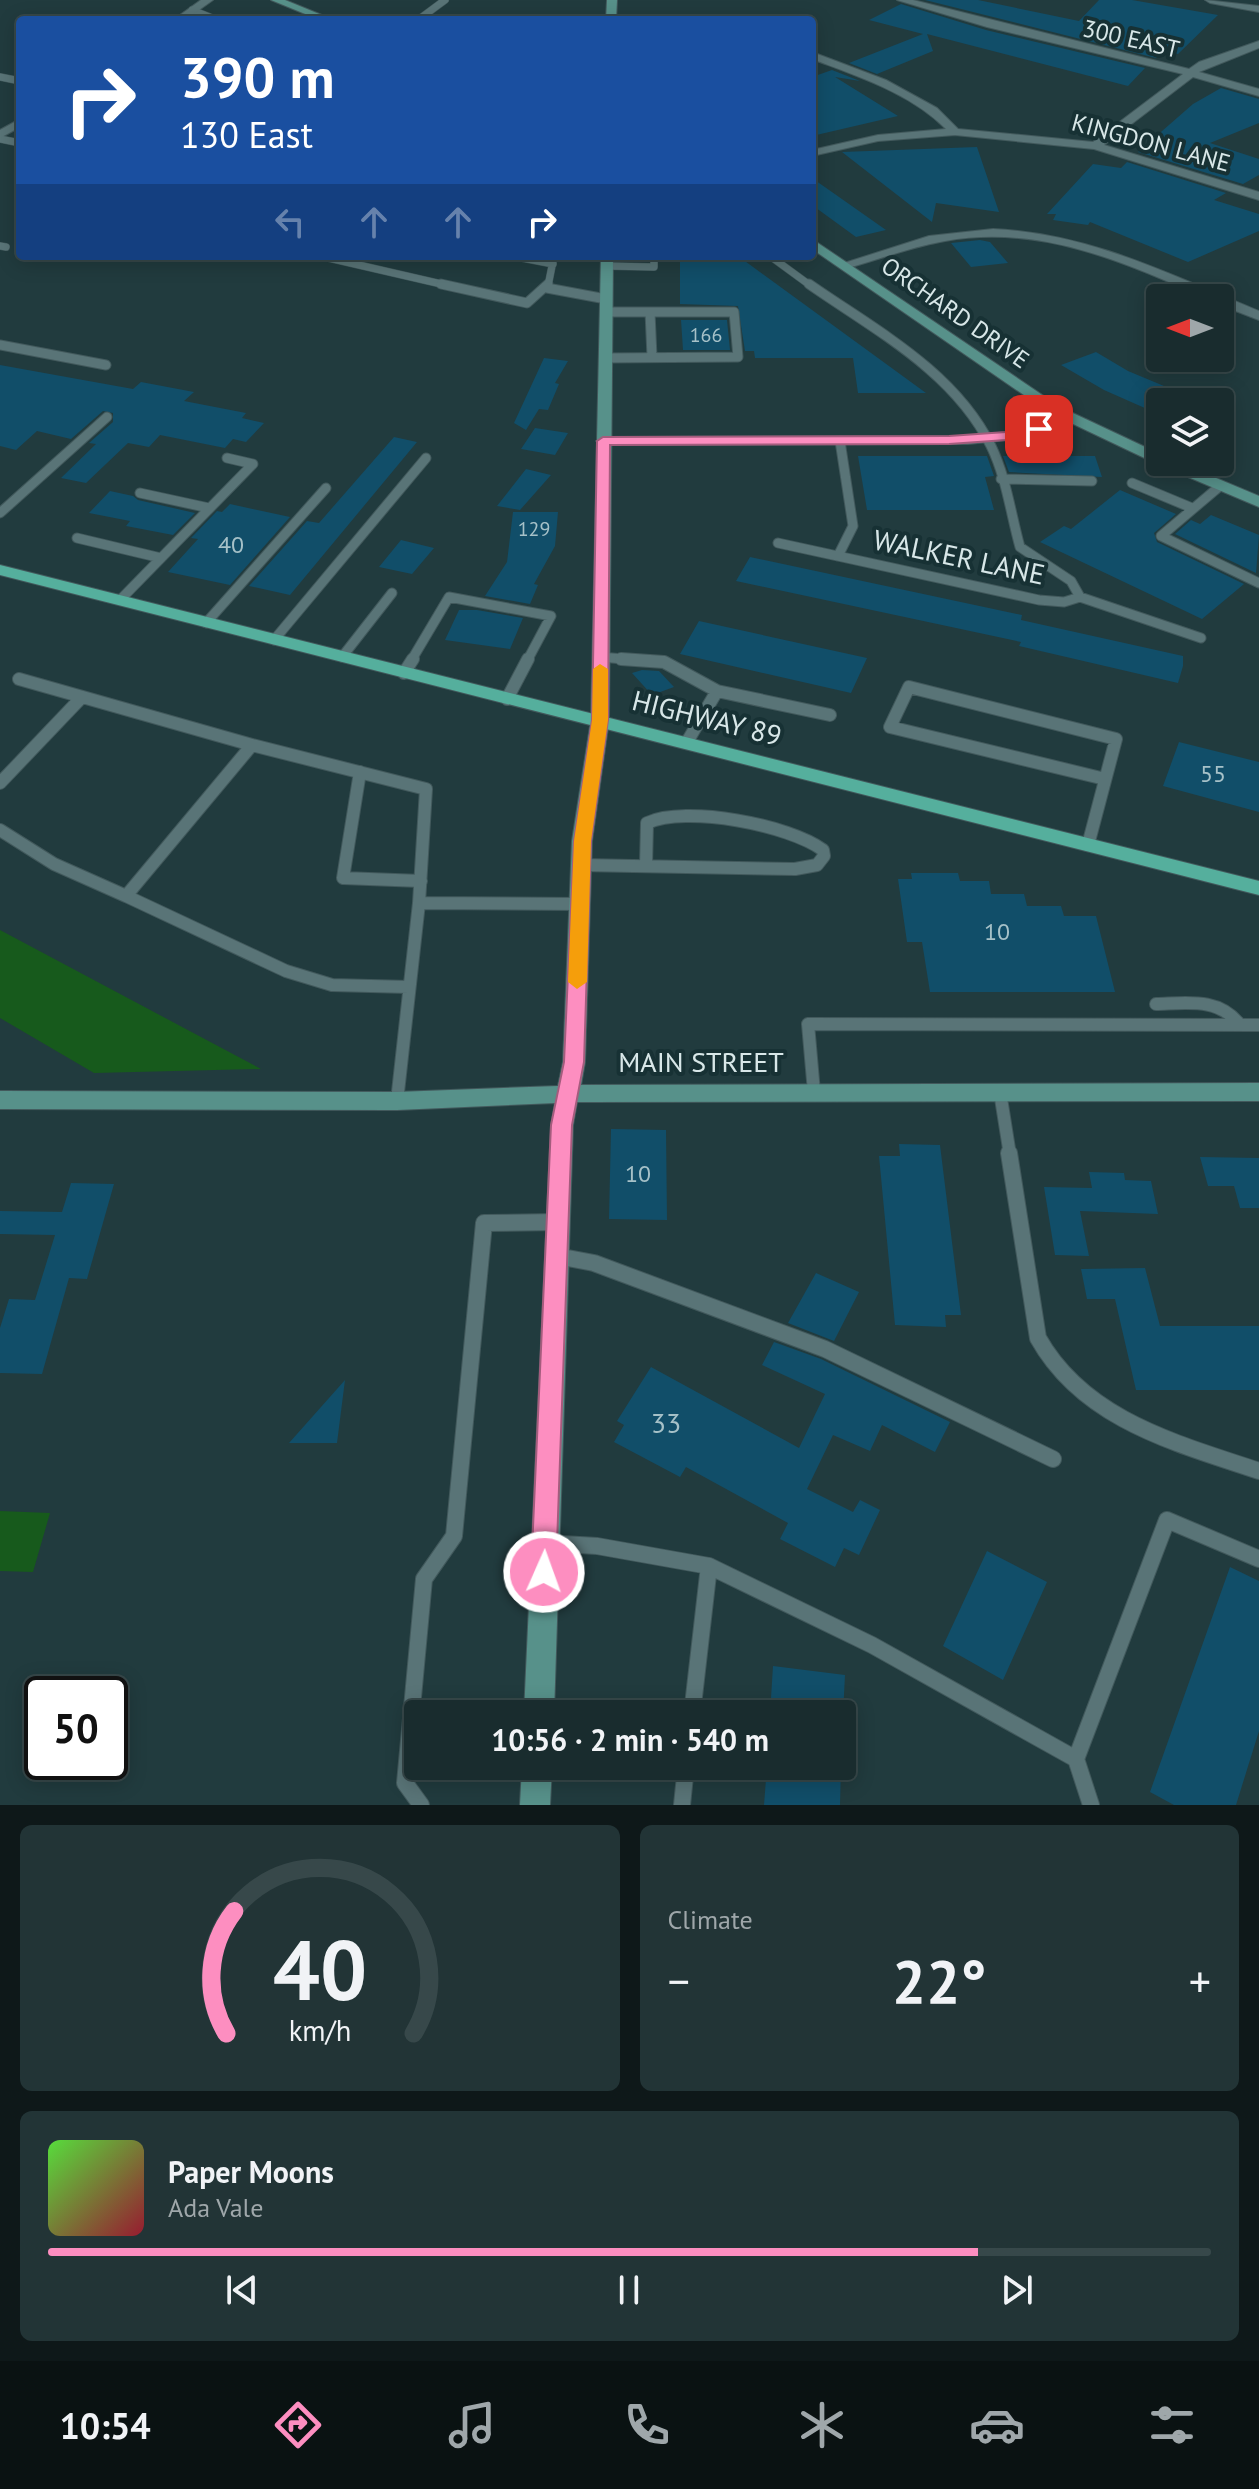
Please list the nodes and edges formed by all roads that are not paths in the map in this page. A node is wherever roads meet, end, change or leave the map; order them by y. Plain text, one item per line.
1 (208, 0) edge
2 (276, 0) edge
3 (445, 0) edge
4 (902, 0) edge
5 (1210, 0) edge
6 (1259, 9) edge
7 (192, 10) junction
8 (184, 16) edge
9 (207, 16) edge
10 (318, 16) edge
11 (423, 16) edge
12 (1259, 44) edge
13 (816, 57) edge
14 (1191, 73) junction
15 (1259, 93) edge
16 (955, 132) junction
17 (1095, 146) junction
18 (816, 152) edge
19 (1259, 196) edge
20 (816, 246) edge
21 (338, 260) edge
22 (553, 260) edge
23 (654, 260) edge
24 (776, 260) edge
25 (606, 261) edge
26 (844, 265) junction
27 (1183, 284) edge
28 (547, 288) junction
29 (606, 305) junction
30 (1234, 306) edge
31 (650, 312) junction
32 (1259, 316) edge
33 (0, 345) edge
34 (652, 357) junction
35 (605, 358) junction
36 (106, 365) dead end
37 (107, 417) dead end
38 (1067, 418) junction
39 (988, 438) junction
40 (603, 441) junction
41 (840, 441) junction
42 (1146, 454) edge
43 (227, 458) dead end
44 (426, 458) dead end
45 (1197, 476) edge
46 (1001, 479) junction
47 (1092, 481) dead end
48 (1132, 483) dead end
49 (1220, 486) junction
50 (326, 488) dead end
51 (140, 493) dead end
52 (1259, 502) edge
53 (209, 508) junction
54 (1192, 508) junction
55 (0, 513) edge
56 (77, 538) dead end
57 (778, 543) dead end
58 (838, 556) junction
59 (161, 558) junction
60 (0, 570) edge
61 (1259, 583) edge
62 (392, 593) dead end
63 (1080, 597) junction
64 (120, 600) junction
65 (206, 623) junction
66 (1201, 638) dead end
67 (274, 640) junction
68 (342, 657) junction
69 (601, 657) junction
70 (404, 673) junction
71 (19, 679) dead end
72 (717, 691) junction
73 (82, 697) junction
74 (507, 699) junction
75 (830, 715) dead end
76 (600, 720) junction
77 (687, 742) junction
78 (252, 745) junction
79 (360, 772) junction
80 (1105, 779) junction
81 (0, 783) edge
82 (0, 830) edge
83 (1088, 845) junction
84 (581, 865) junction
85 (646, 866) junction
86 (421, 881) junction
87 (1259, 888) edge
88 (126, 896) junction
89 (419, 903) junction
90 (580, 904) junction
91 (409, 987) junction
92 (1156, 1004) dead end
93 (1240, 1025) junction
94 (1259, 1025) edge
95 (814, 1092) junction
96 (1000, 1092) junction
97 (1259, 1092) edge
98 (568, 1094) junction
99 (0, 1100) edge
100 (397, 1101) junction
101 (558, 1222) junction
102 (557, 1256) junction
103 (1053, 1459) dead end
104 (1259, 1471) edge
105 (545, 1543) junction
106 (1259, 1559) edge
107 (709, 1566) junction
108 (539, 1700) edge
109 (694, 1700) edge
110 (1076, 1759) junction
111 (536, 1780) edge
112 (685, 1780) edge
113 (421, 1805) edge
114 (535, 1805) edge
115 (682, 1805) edge
116 (1091, 1805) edge

1 - 7 street
2 - 10 main road
3 - 11 lane
4 - 14 street, 300 EAST
5 - 6 street
7 - 8 street
7 - 9 lane
12 - 14 street
13 - 16 street
14 - 15 street, 300 EAST
14 - 17 street
16 - 17 street, KINGDON LANE
16 - 18 street, KINGDON LANE
17 - 19 street, KINGDON LANE
20 - 26 main road, ORCHARD DRIVE
21 - 28 lane
22 - 28 lane
23 - 25 lane
24 - 39 lane, WALKER LANE
25 - 29 main road
26 - 27 street
26 - 38 main road, ORCHARD DRIVE
28 - 29 lane
29 - 31 lane
29 - 35 main road
30 - 32 street
31 - 34 lane
31 - 34 lane
33 - 36 lane
34 - 35 lane
35 - 40 main road
37 - 55 lane
38 - 39 street
38 - 42 main road, ORCHARD DRIVE
39 - 41 street
39 - 46 lane, WALKER LANE
40 - 41 street
40 - 69 main road
41 - 58 lane
43 - 53 lane
44 - 67 lane
45 - 49 main road, ORCHARD DRIVE
46 - 47 lane
46 - 63 lane, WALKER LANE
48 - 54 lane
49 - 52 main road, ORCHARD DRIVE
49 - 54 lane
50 - 65 lane
51 - 53 lane
53 - 59 lane
54 - 61 lane
56 - 59 lane
57 - 58 lane, WALKER LANE
58 - 63 lane, WALKER LANE
59 - 64 lane
60 - 64 main road, HIGHWAY 89
62 - 68 lane
63 - 66 lane
64 - 65 main road, HIGHWAY 89
65 - 67 main road, HIGHWAY 89
67 - 68 main road, HIGHWAY 89
68 - 70 main road, HIGHWAY 89
69 - 72 lane
69 - 76 main road
70 - 74 main road, HIGHWAY 89
70 - 74 lane
71 - 73 lane
72 - 75 lane
72 - 77 lane
73 - 78 lane
73 - 81 lane
74 - 76 main road, HIGHWAY 89
76 - 77 main road, HIGHWAY 89
76 - 84 main road
77 - 83 main road, HIGHWAY 89
78 - 79 lane
78 - 88 lane
79 - 86 lane
79 - 86 lane
80 - 80 lane
80 - 83 lane
82 - 88 lane
83 - 87 main road, HIGHWAY 89
84 - 85 lane
84 - 90 main road
85 - 85 lane
86 - 89 lane
88 - 91 lane
89 - 90 lane
89 - 91 lane
90 - 98 main road
91 - 100 lane
92 - 93 lane
93 - 94 lane
93 - 95 lane
95 - 96 main road, MAIN STREET
95 - 98 main road, MAIN STREET
96 - 97 main road, MAIN STREET
96 - 104 lane
98 - 100 main road, MAIN STREET
98 - 101 main road
99 - 100 main road, MAIN STREET
101 - 102 main road
101 - 113 lane
102 - 103 lane
102 - 105 main road
105 - 107 lane
105 - 108 main road
106 - 110 lane
107 - 109 lane
107 - 110 lane
110 - 116 lane
111 - 114 main road
112 - 115 lane

